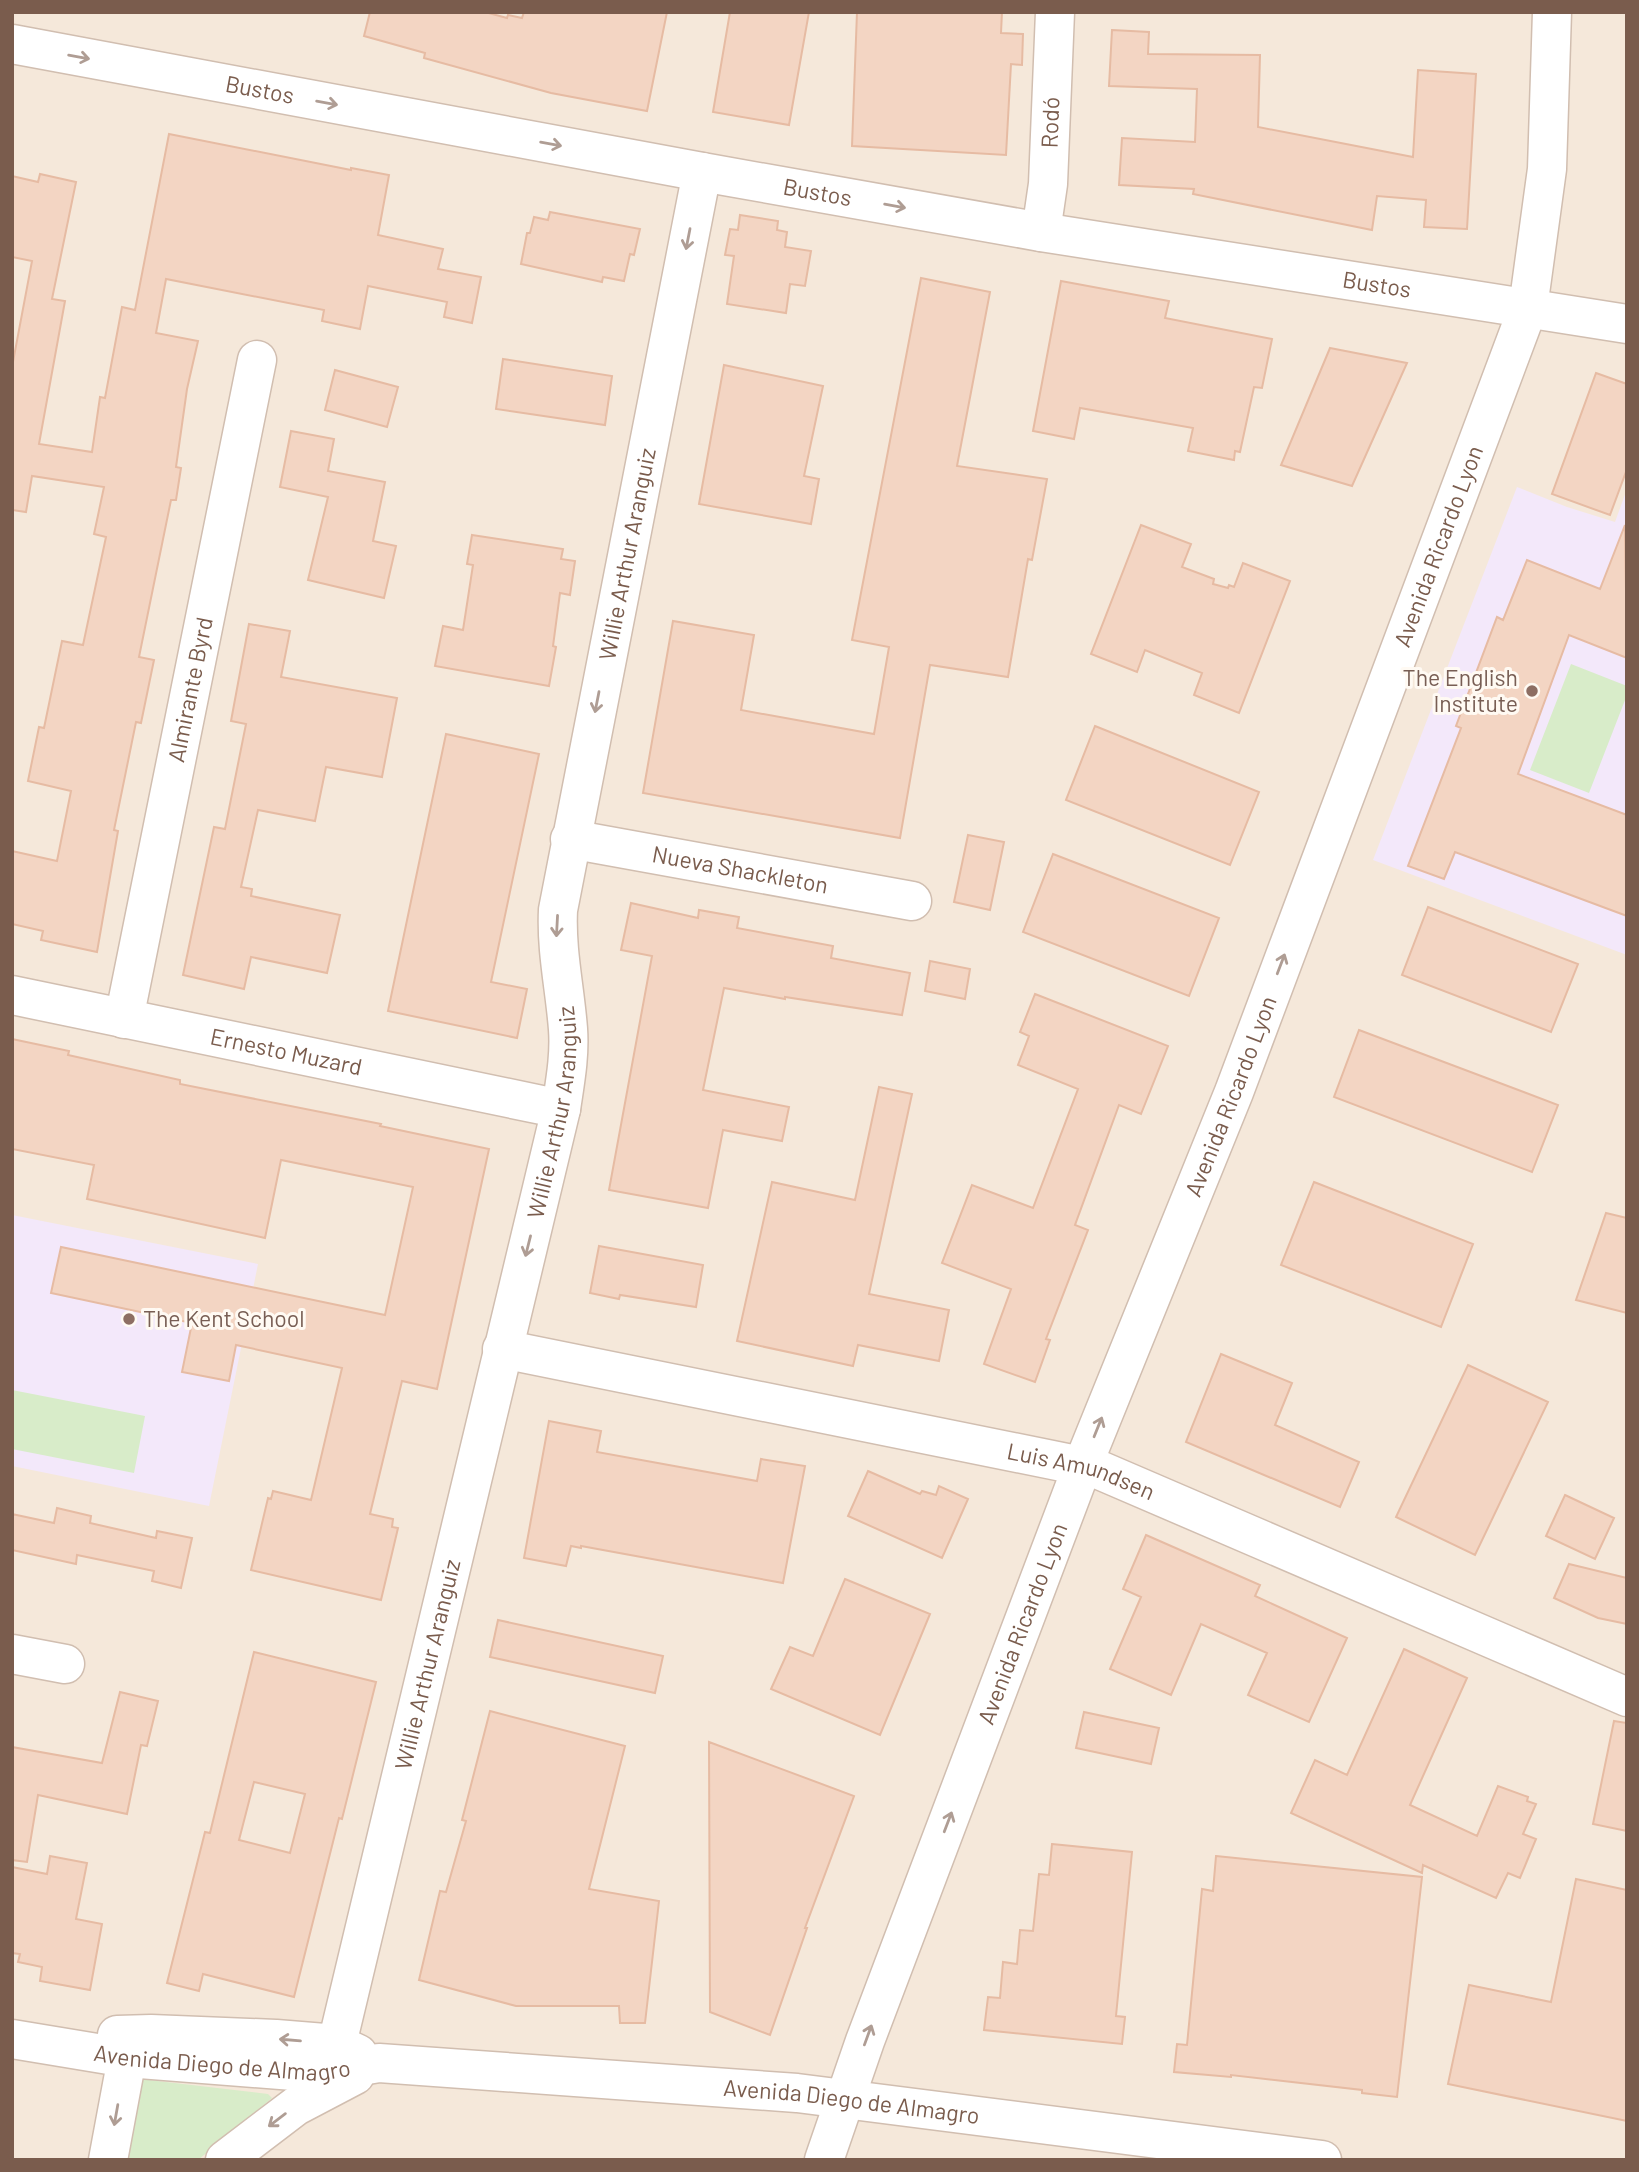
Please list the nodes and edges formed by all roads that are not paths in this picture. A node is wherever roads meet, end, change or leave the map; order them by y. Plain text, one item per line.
1 (1055, 12) edge
2 (1552, 12) edge
3 (12, 44) edge
4 (702, 172) junction
5 (1041, 232) junction
6 (1528, 308) junction
7 (1627, 324) edge
8 (257, 360) dead end
9 (570, 839) junction
10 (912, 901) dead end
11 (12, 995) edge
12 (124, 1019) junction
13 (561, 1110) junction
14 (502, 1349) junction
15 (1082, 1466) junction
16 (12, 1654) edge
17 (65, 1664) dead end
18 (1627, 1697) edge
19 (12, 2039) edge
20 (337, 2044) junction
21 (139, 2046) junction
22 (379, 2063) junction
23 (844, 2099) junction
24 (108, 2160) edge
25 (225, 2160) edge
26 (824, 2160) edge
27 (1322, 2160) edge

1 - 5 street, Rodó
2 - 6 street, Avenida Ricardo Lyon
3 -> 4 street, Bustos
4 -> 5 street, Bustos
4 -> 9 street, Willie Arthur Aranguiz
5 - 6 street, Bustos
6 - 7 street, Bustos
15 -> 6 street, Avenida Ricardo Lyon
8 - 12 street, Almirante Byrd
9 - 10 street, Nueva Shackleton
9 -> 13 street, Willie Arthur Aranguiz
11 - 12 street, Ernesto Muzard
12 - 13 street, Ernesto Muzard
13 -> 14 street, Willie Arthur Aranguiz
14 - 15 street, Luis Amundsen
14 - 20 street, Willie Arthur Aranguiz
15 - 18 street, Luis Amundsen
23 -> 15 street, Avenida Ricardo Lyon
16 - 17 street
19 - 21 street, Avenida Diego de Almagro
20 -> 21 street, Avenida Diego de Almagro
20 - 22 street, Avenida Diego de Almagro
21 - 22 street, Avenida Diego de Almagro
21 -> 24 street
22 - 23 street, Avenida Diego de Almagro
22 -> 25 street
23 - 26 street, Avenida Ricardo Lyon
23 - 27 street, Avenida Diego de Almagro

